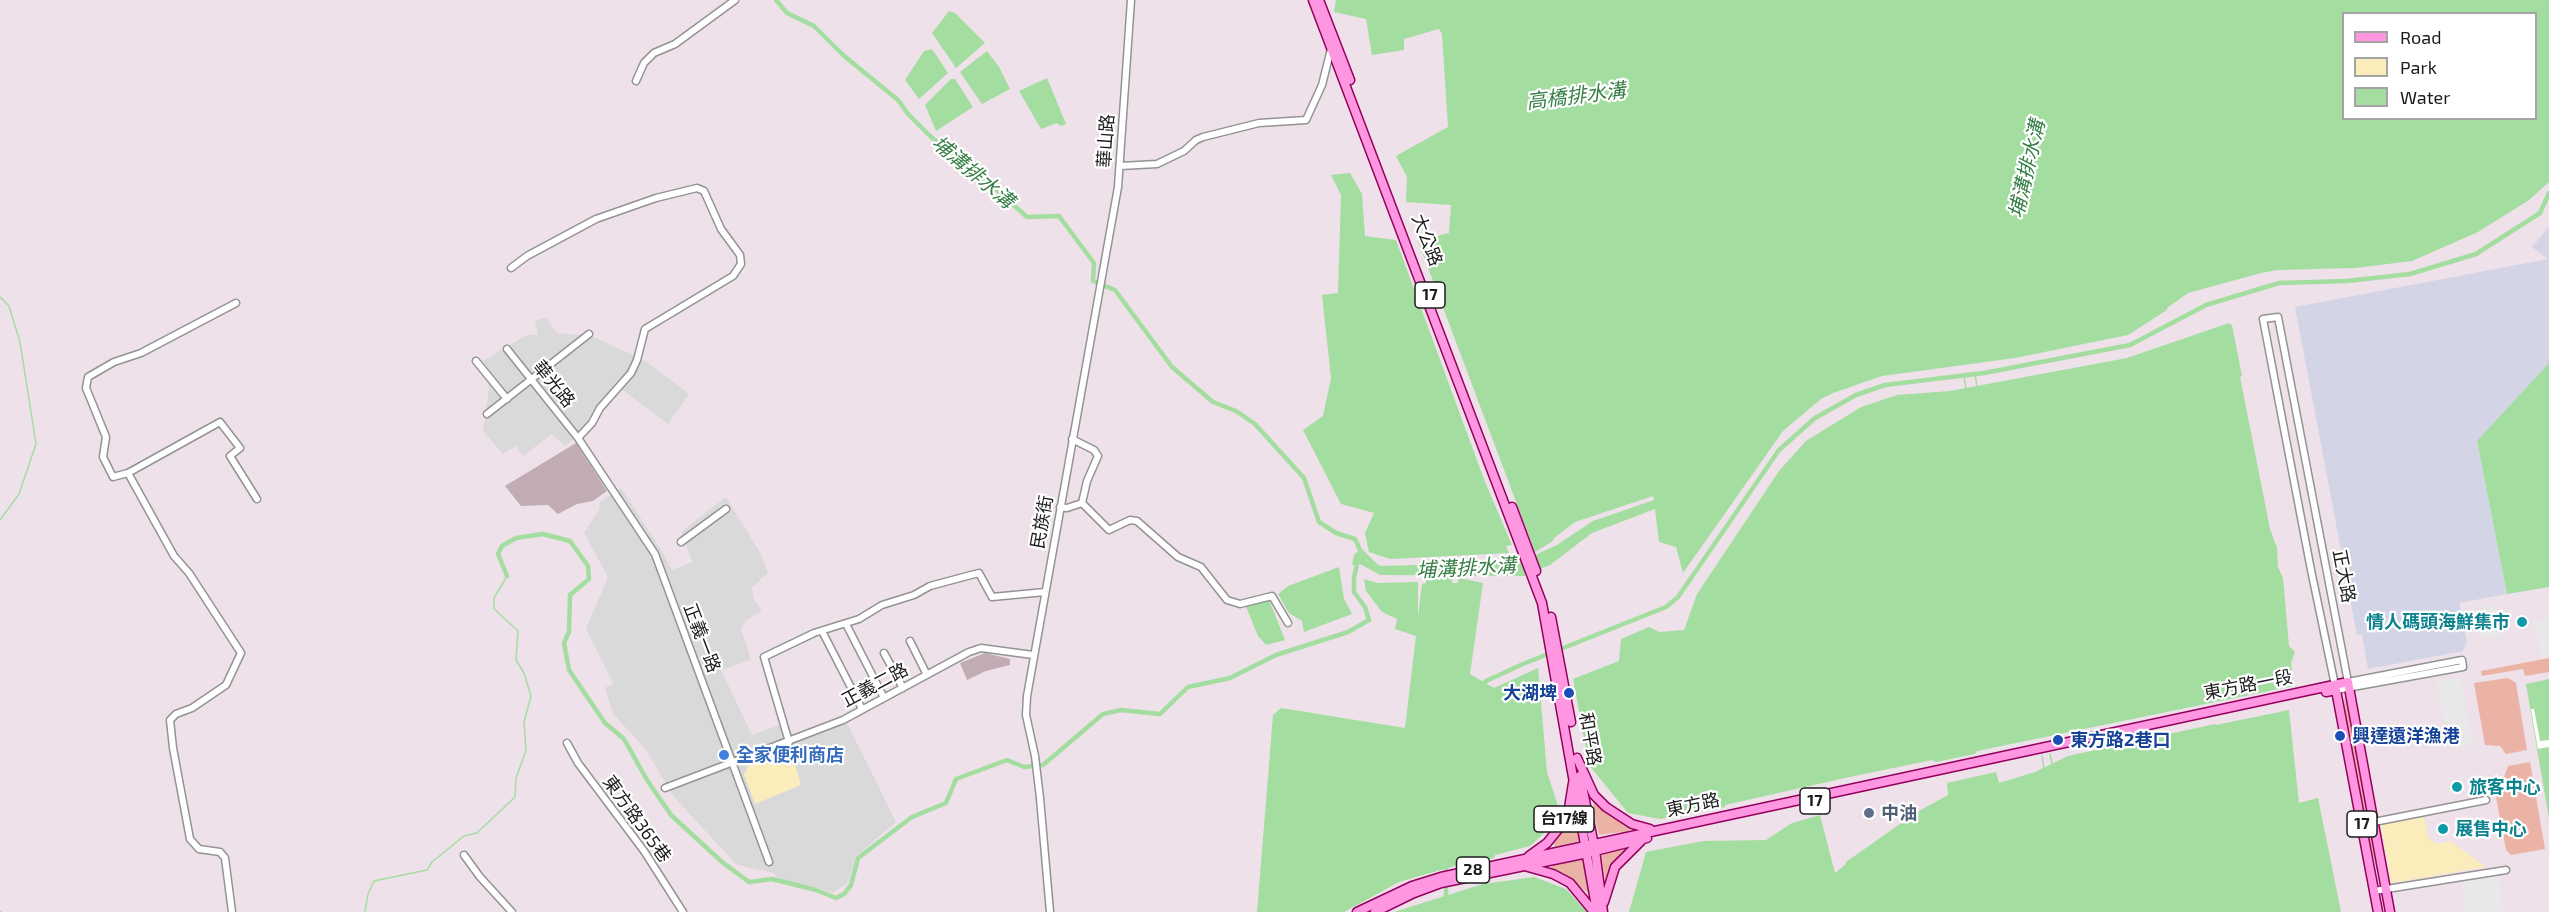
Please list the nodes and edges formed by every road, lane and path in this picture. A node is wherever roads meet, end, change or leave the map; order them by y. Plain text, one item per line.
1 (735, 0) edge
2 (1131, 0) edge
3 (1313, 0) edge
4 (1319, 0) edge
5 (1328, 32) junction
6 (1331, 49) junction
7 (636, 81) dead end
8 (1120, 166) junction
9 (1403, 231) junction
10 (511, 268) dead end
11 (1100, 292) joint
12 (236, 303) dead end
13 (589, 334) dead end
14 (507, 349) dead end
15 (476, 362) dead end
16 (532, 380) junction
17 (507, 399) junction
18 (487, 414) dead end
19 (578, 438) junction
20 (1072, 439) junction
21 (128, 473) junction
22 (257, 499) dead end
23 (1082, 504) junction
24 (1060, 507) junction
25 (726, 509) dead end
26 (681, 542) dead end
27 (2326, 567) junction
28 (2311, 570) junction
29 (1534, 574) joint
30 (1045, 592) junction
31 (1288, 623) dead end
32 (846, 624) junction
33 (822, 631) junction
34 (910, 641) dead end
35 (884, 653) dead end
36 (1033, 655) junction
37 (2462, 664) dead end
38 (927, 675) junction
39 (2348, 685) junction
40 (903, 688) junction
41 (2336, 688) junction
42 (884, 698) junction
43 (862, 709) junction
44 (789, 742) junction
45 (567, 743) dead end
46 (2042, 749) junction
47 (1574, 758) junction
48 (732, 762) junction
49 (665, 788) dead end
50 (2486, 800) dead end
51 (2374, 822) junction
52 (1663, 829) junction
53 (1644, 838) junction
54 (1591, 848) junction
55 (464, 855) dead end
56 (769, 862) dead end
57 (1523, 863) junction
58 (2506, 870) dead end
59 (2387, 889) junction
60 (2374, 891) junction
61 (1599, 911) edge
62 (232, 912) edge
63 (512, 912) edge
64 (683, 912) edge
65 (1050, 912) edge
66 (1358, 912) edge
67 (1375, 912) edge
68 (2378, 912) edge
69 (2390, 912) edge

1 - 7 street
2 - 8 street, 華山路
3 - 5 main road, 大公路 / 17
4 - 5 main road, 大公路 / 17
5 - 6 main road, 大公路 / 17
5 - 9 main road, 大公路 / 17
6 - 8 street
6 - 9 main road, 大公路 / 17
8 - 11 street, 華山路
9 - 29 main road, 大公路 / 17
10 - 19 street
11 - 20 street, 民族街
12 - 21 street
13 - 16 street
14 - 16 street, 華光路
15 - 17 street
16 - 17 street
16 - 19 street, 華光路
17 - 18 street
19 - 48 street, 正義一路
20 - 23 street
20 - 24 street, 民族街
21 - 22 street
21 - 62 street
23 - 24 street
23 - 31 street
24 - 30 street, 民族街
25 - 26 street
27 - 28 street
27 - 28 street, 正大路
27 - 39 street, 正大路
28 - 41 street, 正大路
29 - 47 main road, 和平路 / 17
30 - 32 street
30 - 36 street, 民族街
32 - 33 street
32 - 42 street
33 - 43 street
33 - 44 street
34 - 38 street
35 - 40 street
36 - 38 street, 正義二路
36 - 65 street, 民族街
37 - 39 street, 東方路一段
38 - 40 street, 正義二路
39 - 41 main road, 東方路一段 / 17
39 - 51 main road, 正大路 / 17
40 - 42 street, 正義二路
41 - 46 main road, 東方路一段 / 17
41 - 60 main road, 正大路 / 17
42 - 43 street, 正義二路
43 - 44 street, 正義二路
44 - 48 street, 正義二路
45 - 64 street, 東方路365巷
46 - 52 main road, 東方路 / 17
46 - 53 main road, 東方路 / 17
47 - 52 main road, 台17線
47 - 54 main road, 和平路 / 17
47 - 57 main road, 台17線
48 - 49 street, 正義二路
48 - 56 street, 正義一路
50 - 51 street
51 - 59 main road, 正大路 / 17
52 - 54 main road, 東方路 / 17
53 - 54 main road, 東方路 / 17
53 - 61 main road
54 - 57 main road, 東方路 / 28
54 - 61 main road, 和平路
55 - 63 street
57 - 61 main road
57 - 66 main road, 東方路 / 28
57 - 67 main road, 東方路 / 28
58 - 59 street
59 - 60 street
59 - 69 main road, 正大路 / 17
60 - 68 main road, 正大路 / 17

